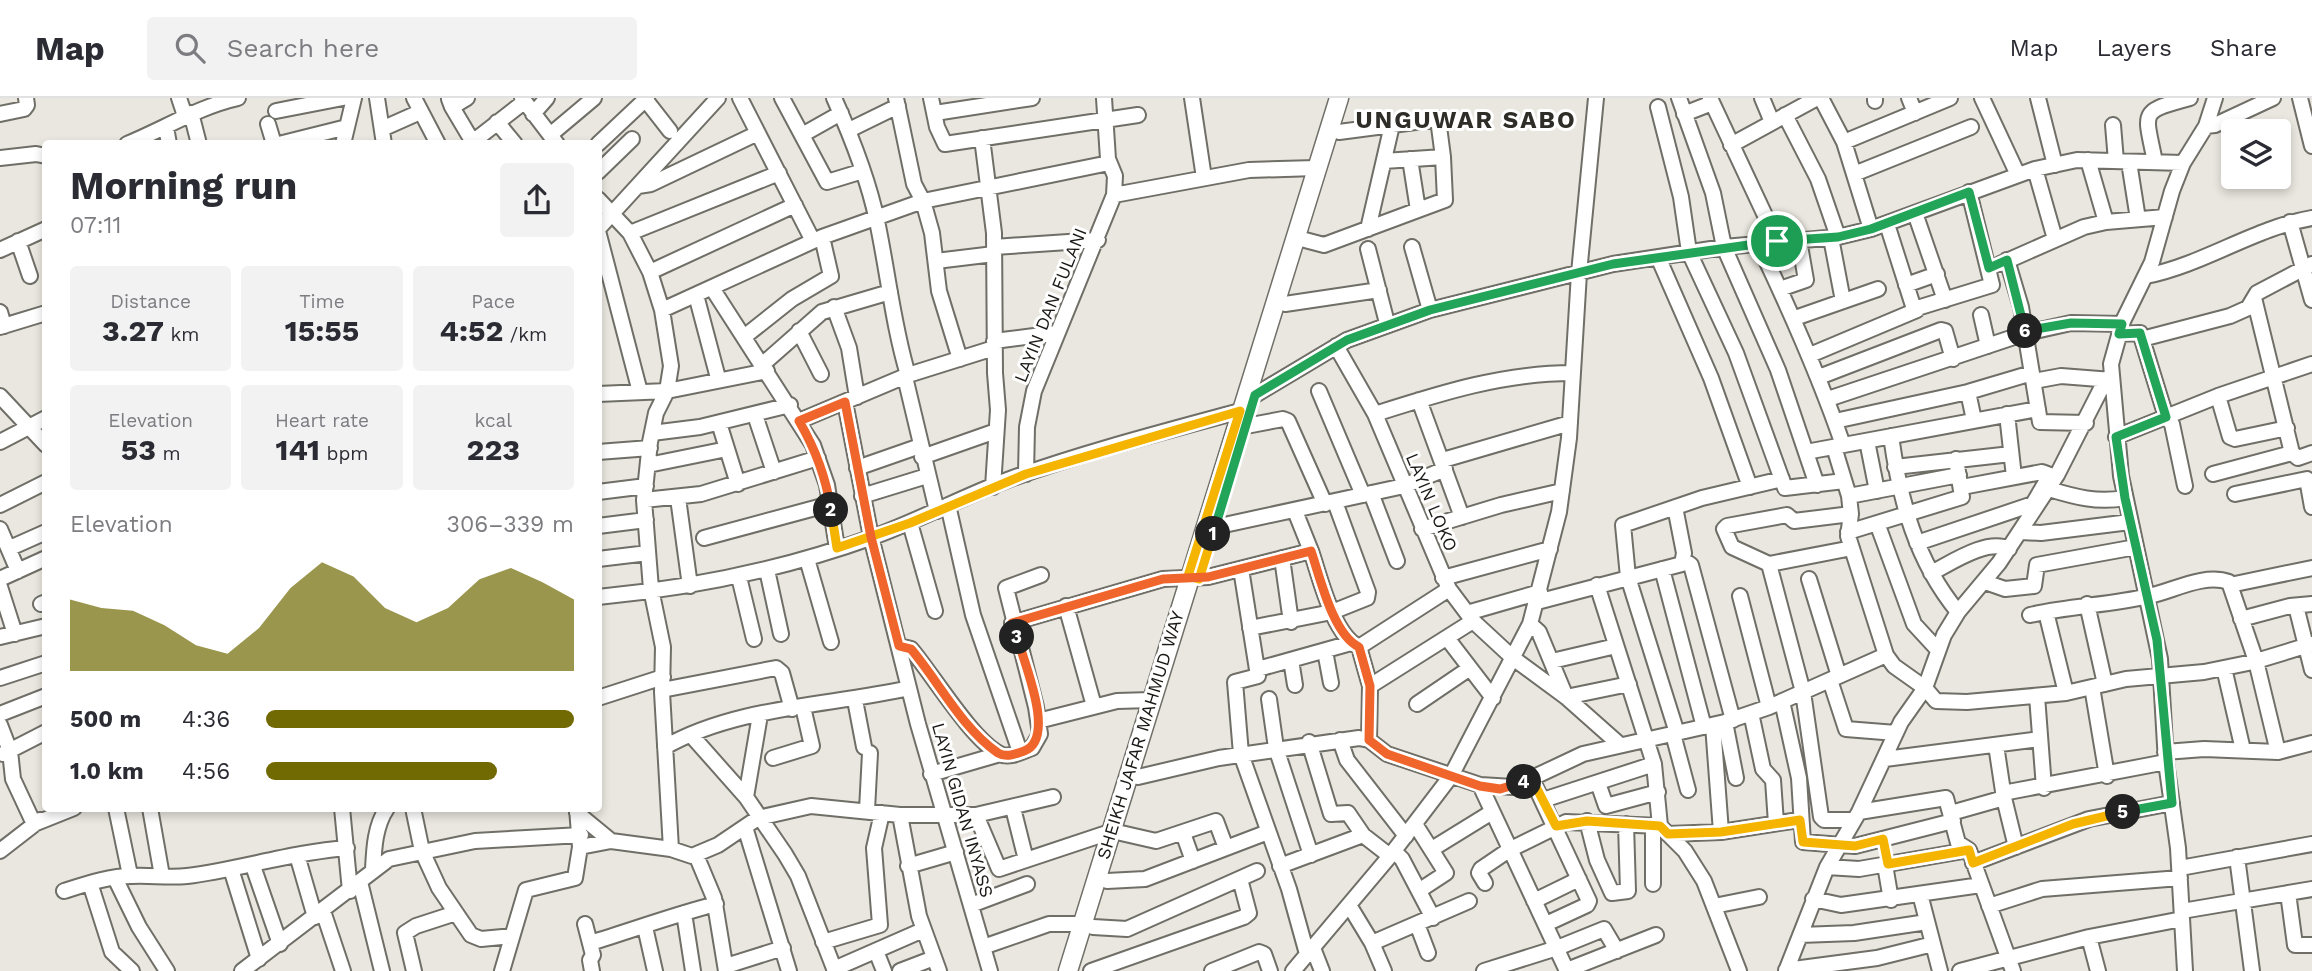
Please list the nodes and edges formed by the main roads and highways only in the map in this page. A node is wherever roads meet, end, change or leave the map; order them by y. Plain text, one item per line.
1 (1339, 98) edge
2 (1350, 98) edge
3 (1243, 418) junction
4 (1194, 577) junction
5 (1116, 833) junction
6 (1088, 926) junction
7 (1068, 971) edge
8 (1080, 971) edge

1 - 3 main road, SHEIKH JAFAR MAHMUD WAY
2 - 3 main road, SHEIKH JAFAR MAHMUD WAY
3 - 4 main road, SHEIKH JAFAR MAHMUD WAY
3 - 4 main road, SHEIKH JAFAR MAHMUD WAY
4 - 5 main road, SHEIKH JAFAR MAHMUD WAY
4 - 5 main road, SHEIKH JAFAR MAHMUD WAY
5 - 6 main road, SHEIKH JAFAR MAHMUD WAY
5 - 6 main road, SHEIKH JAFAR MAHMUD WAY
6 - 7 main road, SHEIKH JAFAR MAHMUD WAY
6 - 8 main road, SHEIKH JAFAR MAHMUD WAY

